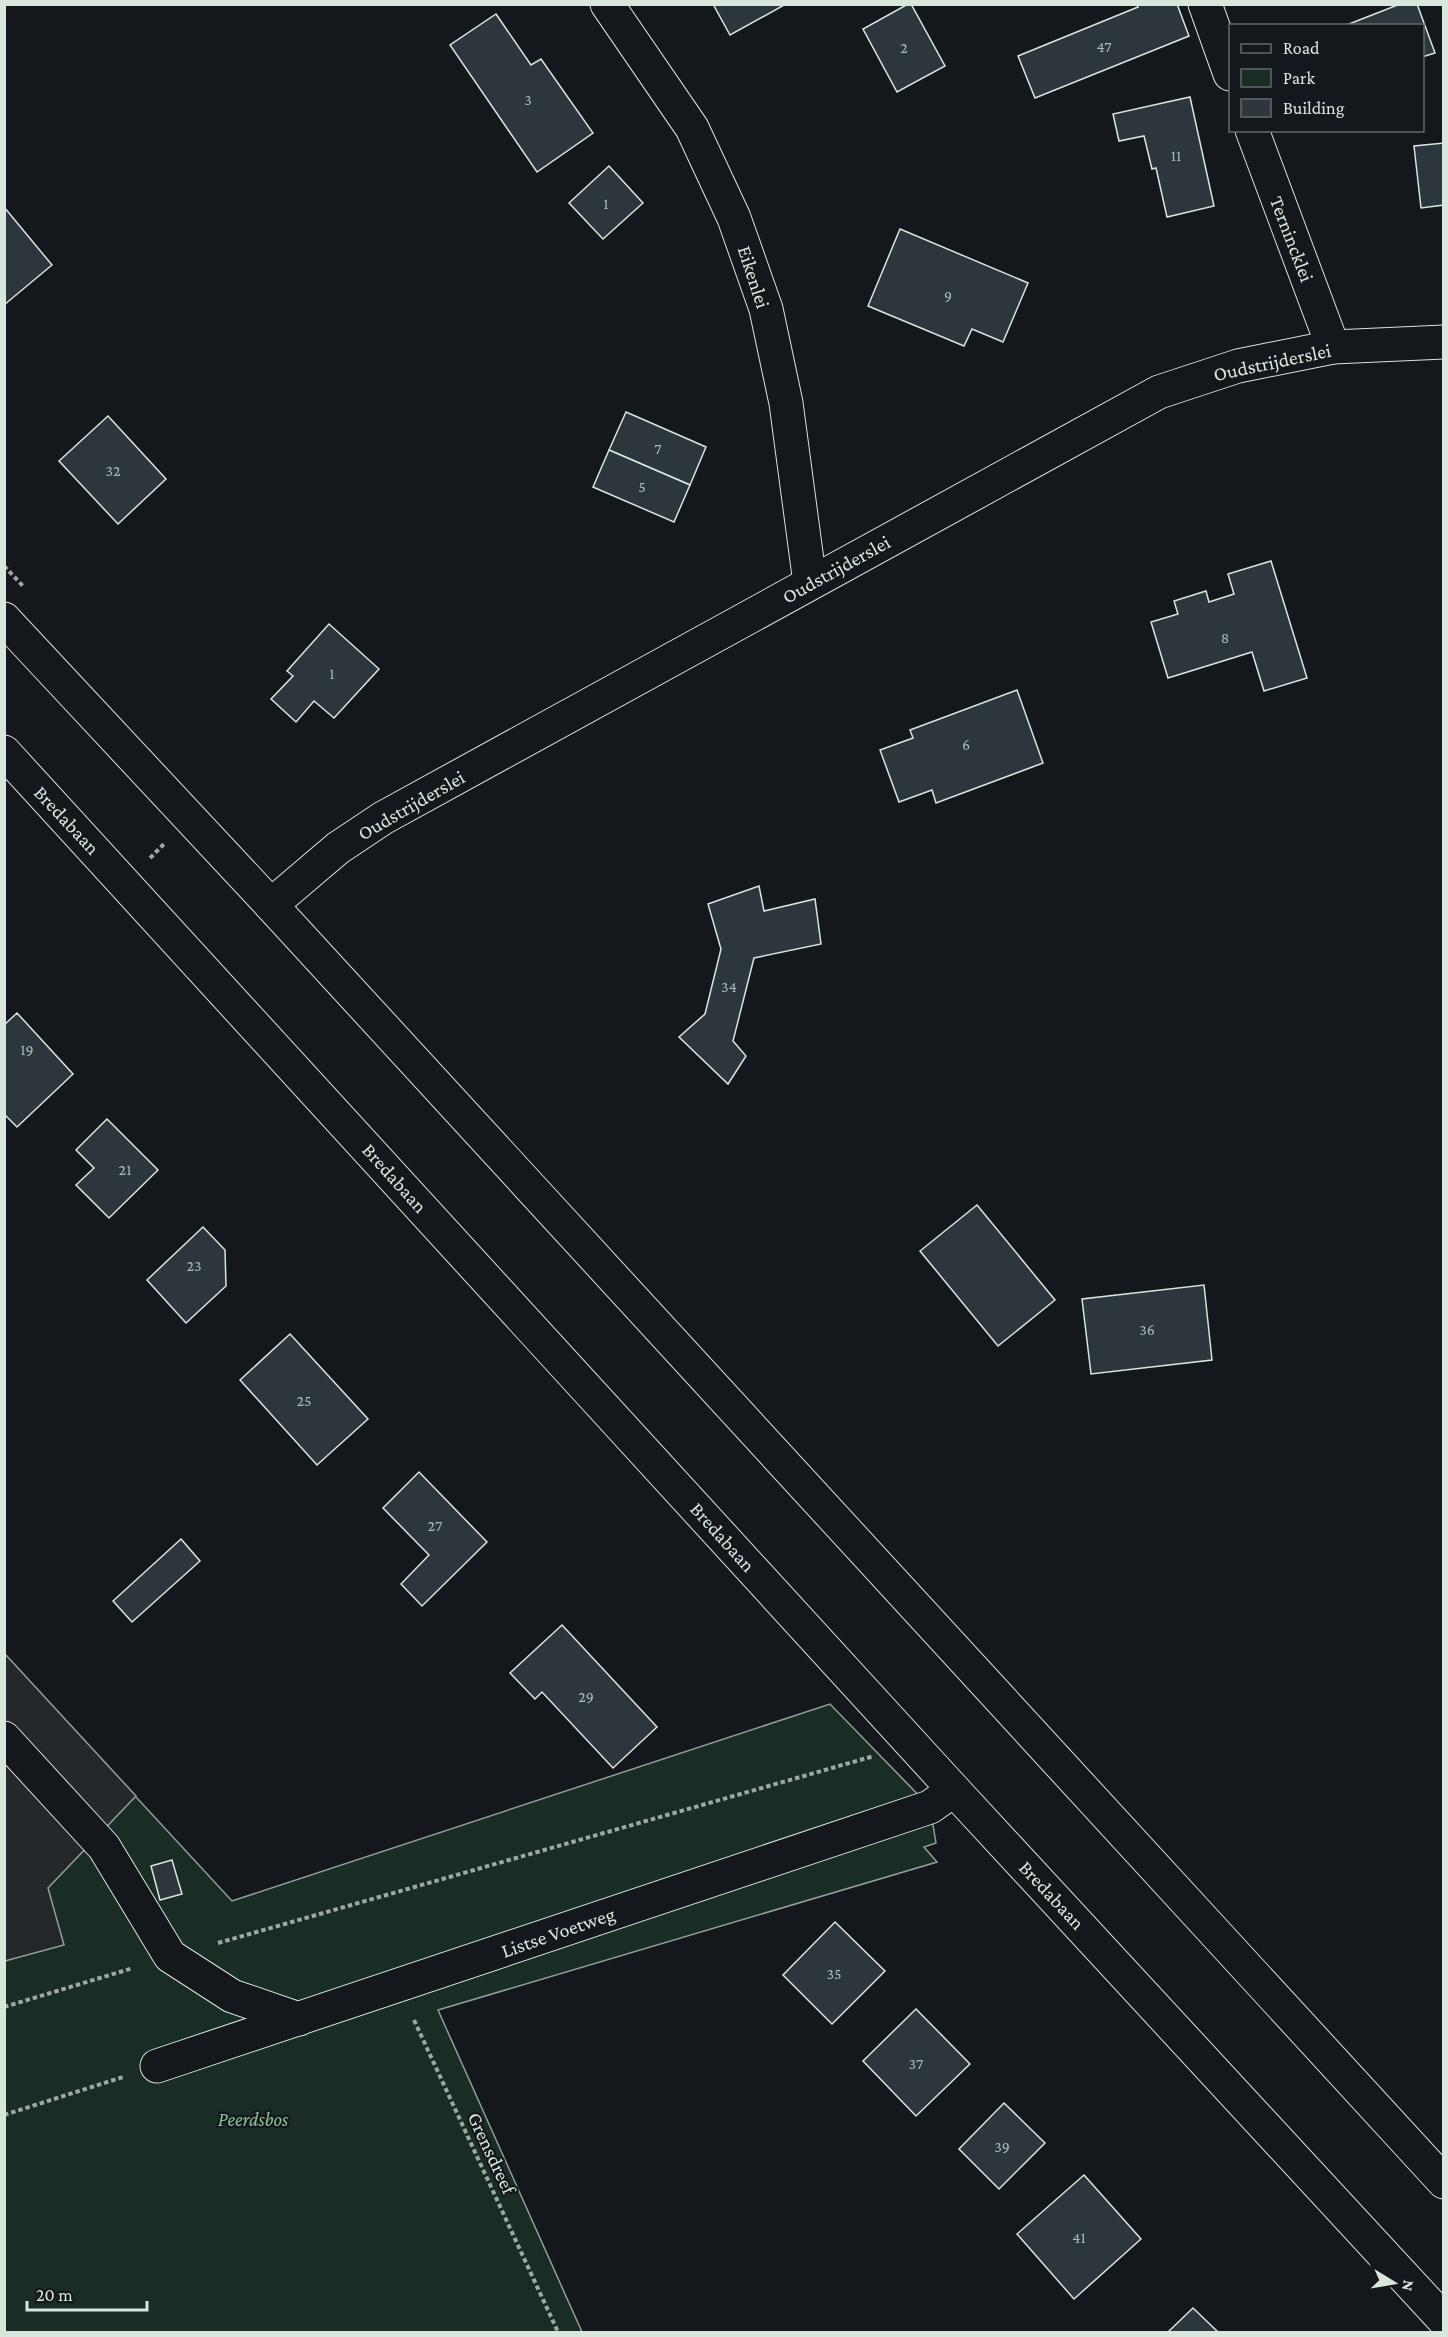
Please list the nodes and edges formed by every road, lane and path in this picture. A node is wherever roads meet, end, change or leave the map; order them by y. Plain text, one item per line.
1 (607, 4) edge
2 (1204, 4) edge
3 (1229, 71) edge
4 (1253, 132) edge
5 (1443, 342) edge
6 (1333, 348) junction
7 (810, 583) junction
8 (4, 619) edge
9 (4, 752) edge
10 (191, 819) junction
11 (124, 881) junction
12 (271, 905) junction
13 (4, 1738) edge
14 (913, 1745) junction
15 (954, 1790) junction
16 (170, 1956) junction
17 (398, 1987) junction
18 (4, 2007) edge
19 (299, 2019) junction
20 (158, 2066) joint
21 (4, 2115) edge
22 (1443, 2182) edge
23 (1443, 2320) edge
24 (558, 2332) edge

1 - 7 main road, Eikenlei
2 - 3 main road
4 - 6 main road, Ternincklei
5 - 6 main road, Oudstrijderslei
6 - 7 main road, Oudstrijderslei
7 - 12 main road, Oudstrijderslei
8 - 10 main road
9 - 11 main road, Bredabaan
10 - 11 path
10 - 12 main road
11 - 14 main road, Bredabaan
12 - 22 main road
13 - 16 main road
14 - 15 main road, Bredabaan
14 - 16 path
15 - 17 main road, Listse Voetweg
15 - 23 main road, Bredabaan
16 - 18 path
16 - 19 main road
17 - 19 main road, Listse Voetweg
17 - 24 path, Grensdreef
19 - 20 main road, Listse Voetweg
20 - 21 path

